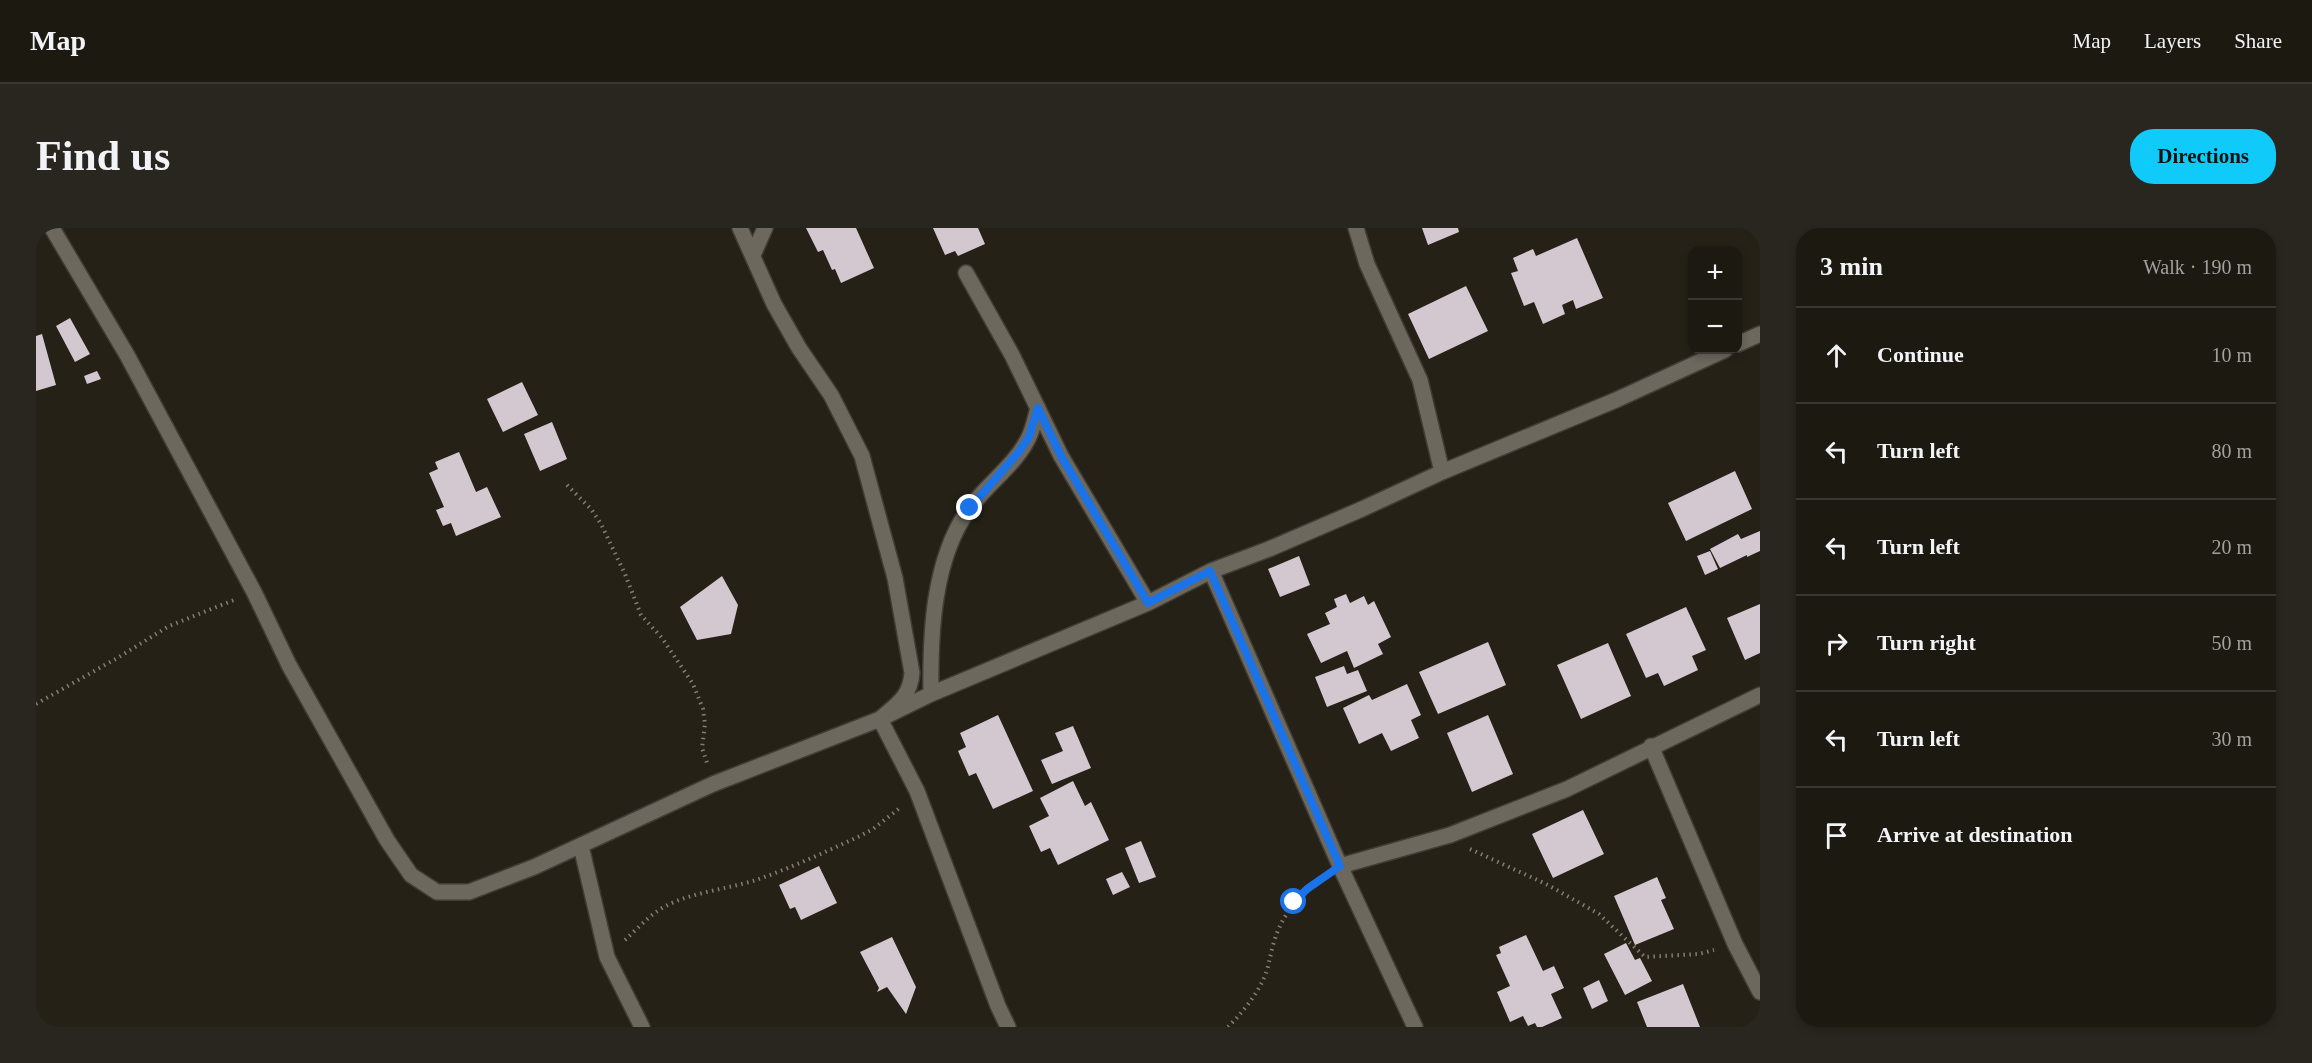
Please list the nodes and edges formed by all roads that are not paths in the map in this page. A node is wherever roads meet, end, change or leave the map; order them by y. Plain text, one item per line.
1 (52, 228) edge
2 (740, 228) edge
3 (765, 228) edge
4 (1356, 228) edge
5 (753, 255) junction
6 (966, 273) dead end
7 (1760, 333) edge
8 (1742, 342) edge
9 (1716, 354) edge
10 (1038, 408) junction
11 (1442, 472) junction
12 (1210, 571) junction
13 (1148, 603) junction
14 (931, 694) junction
15 (1760, 695) edge
16 (880, 719) junction
17 (1651, 746) junction
18 (582, 846) junction
19 (1340, 866) junction
20 (1760, 992) edge
21 (642, 1027) edge
22 (1008, 1027) edge
23 (1415, 1027) edge

1 - 18 street
2 - 5 street
3 - 5 street
4 - 11 street
5 - 16 street
6 - 10 street
7 - 8 street
9 - 11 street
10 - 13 street
10 - 14 street
11 - 12 street
12 - 13 street
12 - 19 street
13 - 14 street
14 - 16 street
15 - 17 street
16 - 18 street
16 - 22 street
17 - 19 street
17 - 20 street
18 - 21 street
19 - 23 street

